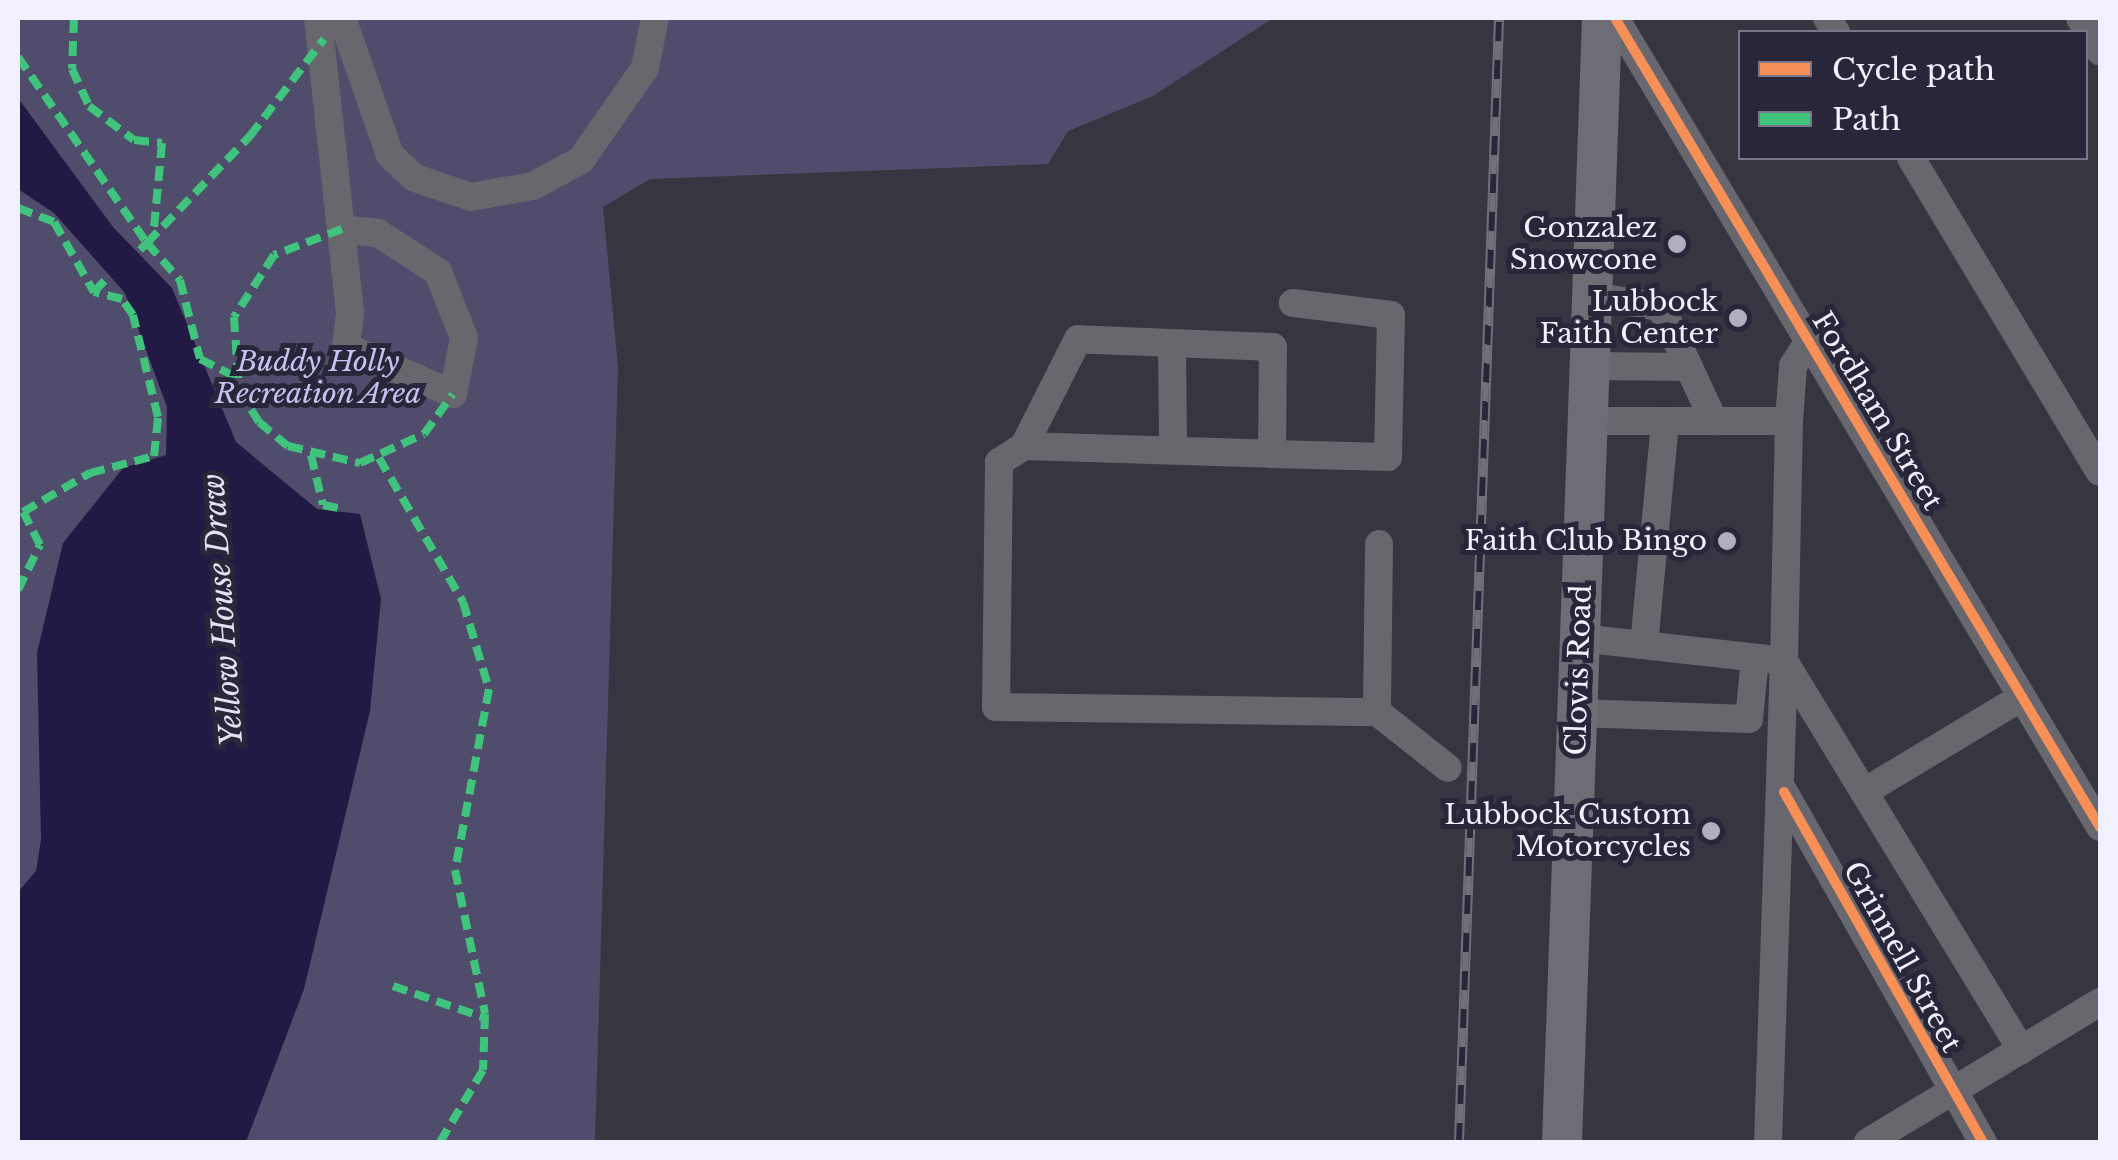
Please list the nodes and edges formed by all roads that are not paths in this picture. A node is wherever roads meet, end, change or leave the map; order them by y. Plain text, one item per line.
1 (318, 18) edge
2 (342, 18) edge
3 (655, 18) edge
4 (1602, 18) edge
5 (1616, 18) edge
6 (1912, 160) edge
7 (342, 229) junction
8 (1592, 296) junction
9 (1293, 304) dead end
10 (1809, 340) junction
11 (1172, 347) junction
12 (1590, 366) junction
13 (1689, 367) junction
14 (1588, 421) junction
15 (1665, 421) junction
16 (1714, 421) junction
17 (1790, 421) junction
18 (1024, 446) junction
19 (1173, 450) junction
20 (1272, 454) junction
21 (2100, 472) edge
22 (1379, 544) dead end
23 (1580, 638) junction
24 (1644, 645) junction
25 (1755, 658) junction
26 (1784, 662) junction
27 (2022, 696) junction
28 (1377, 712) junction
29 (1578, 714) junction
30 (1448, 768) dead end
31 (1784, 792) junction
32 (1864, 792) junction
33 (2100, 828) edge
34 (2097, 1011) edge
35 (2021, 1050) junction
36 (1952, 1092) junction
37 (1562, 1142) edge
38 (1768, 1142) edge
39 (1868, 1142) edge
40 (1983, 1142) edge

1 - 7 street
2 - 3 street
4 - 8 highway, Clovis Road
5 - 10 street, Fordham Street
6 - 21 street
7 - 7 street
8 - 12 highway, Clovis Road
8 - 13 street
9 - 20 street
10 - 17 street
10 - 27 street, Fordham Street
11 - 18 street
11 - 19 street
11 - 20 street
12 - 13 street
12 - 14 highway, Clovis Road
13 - 16 street
14 - 15 street
14 - 23 highway, Clovis Road
15 - 16 street
15 - 24 street
16 - 17 street
17 - 26 street
18 - 19 street
18 - 28 street
19 - 20 street
22 - 28 street
23 - 24 street
23 - 29 highway, Clovis Road
24 - 25 street
25 - 26 street
25 - 29 street
26 - 31 street
26 - 32 street
27 - 32 street
27 - 33 street, Fordham Street
28 - 30 street
29 - 37 highway, Clovis Road
31 - 36 street, Grinnell Street
31 - 38 street
32 - 35 street
34 - 35 street
35 - 36 street
36 - 39 street
36 - 40 street, Grinnell Street

